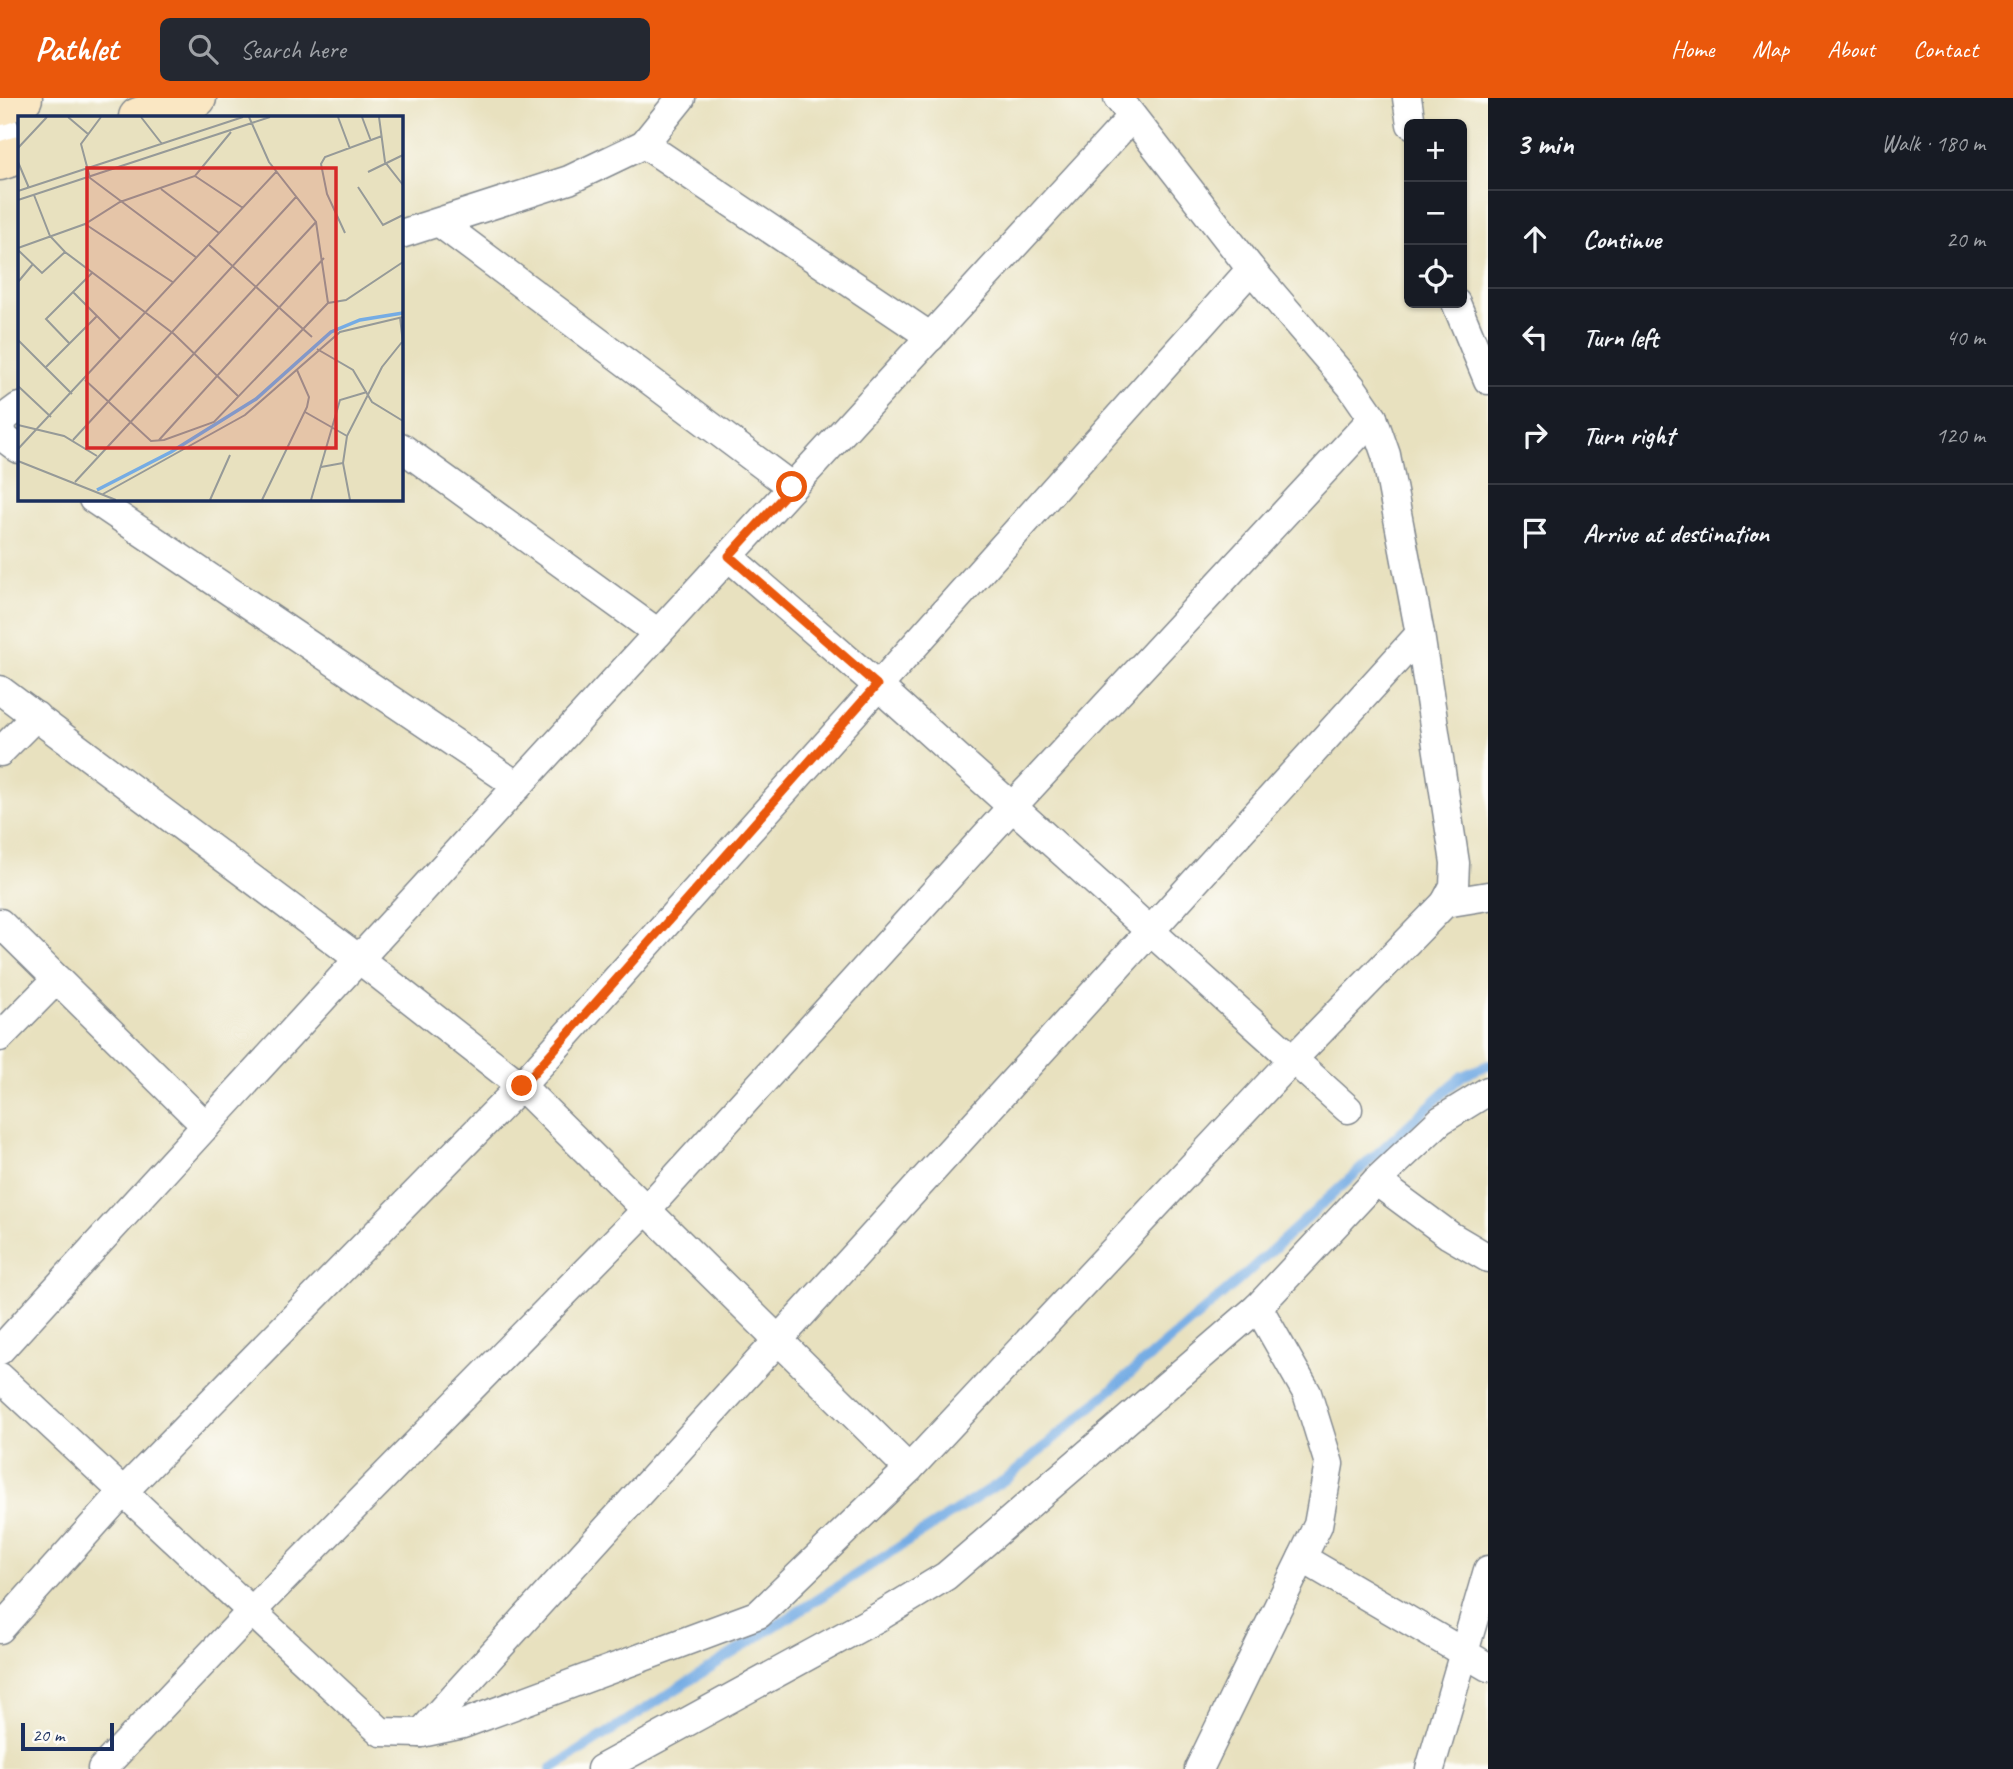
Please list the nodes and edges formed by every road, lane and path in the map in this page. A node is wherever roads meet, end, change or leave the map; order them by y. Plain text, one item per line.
1 (23, 98) edge
2 (197, 98) edge
3 (681, 98) edge
4 (1407, 98) edge
5 (0, 106) edge
6 (1125, 108) edge
7 (141, 116) edge
8 (0, 119) edge
9 (1410, 119) edge
10 (644, 144) junction
11 (14, 158) edge
12 (440, 223) junction
13 (402, 234) edge
14 (1251, 270) junction
15 (1458, 308) edge
16 (930, 337) junction
17 (1488, 380) edge
18 (18, 408) edge
19 (1373, 418) junction
20 (0, 421) edge
21 (0, 436) edge
22 (18, 448) edge
23 (402, 448) edge
24 (792, 487) junction
25 (94, 500) edge
26 (729, 556) junction
27 (658, 633) junction
28 (1420, 634) junction
29 (877, 685) junction
30 (0, 690) edge
31 (36, 716) junction
32 (0, 752) edge
33 (518, 786) junction
34 (1011, 808) junction
35 (1488, 896) edge
36 (1449, 902) junction
37 (0, 923) edge
38 (1147, 930) junction
39 (359, 959) junction
40 (57, 979) junction
41 (0, 1037) edge
42 (1292, 1060) junction
43 (522, 1086) junction
44 (1488, 1091) edge
45 (1348, 1109) dead end
46 (206, 1126) junction
47 (1376, 1181) junction
48 (647, 1209) junction
49 (1488, 1258) edge
50 (1258, 1307) junction
51 (776, 1339) junction
52 (0, 1350) edge
53 (0, 1377) edge
54 (909, 1469) junction
55 (124, 1492) junction
56 (1302, 1558) junction
57 (1488, 1570) edge
58 (251, 1612) junction
59 (0, 1629) edge
60 (1461, 1654) junction
61 (1488, 1667) edge
62 (421, 1733) junction
63 (103, 1769) edge
64 (601, 1769) edge
65 (1199, 1769) edge
66 (1430, 1769) edge

1 - 5 main road
2 - 7 main road
3 - 10 street
4 - 9 street
6 - 14 street
6 - 16 street
8 - 11 street
10 - 12 street
10 - 16 street
12 - 13 street
12 - 24 street
14 - 19 street
14 - 29 street
15 - 17 street
16 - 24 street
18 - 20 street
19 - 28 street
19 - 34 street
21 - 22 street
23 - 27 street
24 - 26 street
25 - 33 street
26 - 27 street
26 - 29 street
27 - 33 street
28 - 36 street
28 - 38 street
29 - 34 street
29 - 43 street
30 - 31 street
31 - 32 street
31 - 39 street
33 - 39 street
34 - 38 street
34 - 48 street
35 - 36 street
36 - 42 street
37 - 40 street
38 - 42 street
38 - 51 street
39 - 43 street
39 - 46 street
40 - 41 street
40 - 46 street
42 - 45 street
42 - 54 street
43 - 48 street
43 - 55 street
44 - 47 street
46 - 52 street
47 - 49 street
47 - 50 street
48 - 51 street
48 - 58 street
50 - 56 street
50 - 64 street
51 - 54 street
51 - 62 street
53 - 55 street
54 - 62 street
55 - 58 street
55 - 59 street
56 - 60 street
56 - 65 street
57 - 60 street
58 - 62 street
58 - 63 street
60 - 61 street
60 - 66 street

